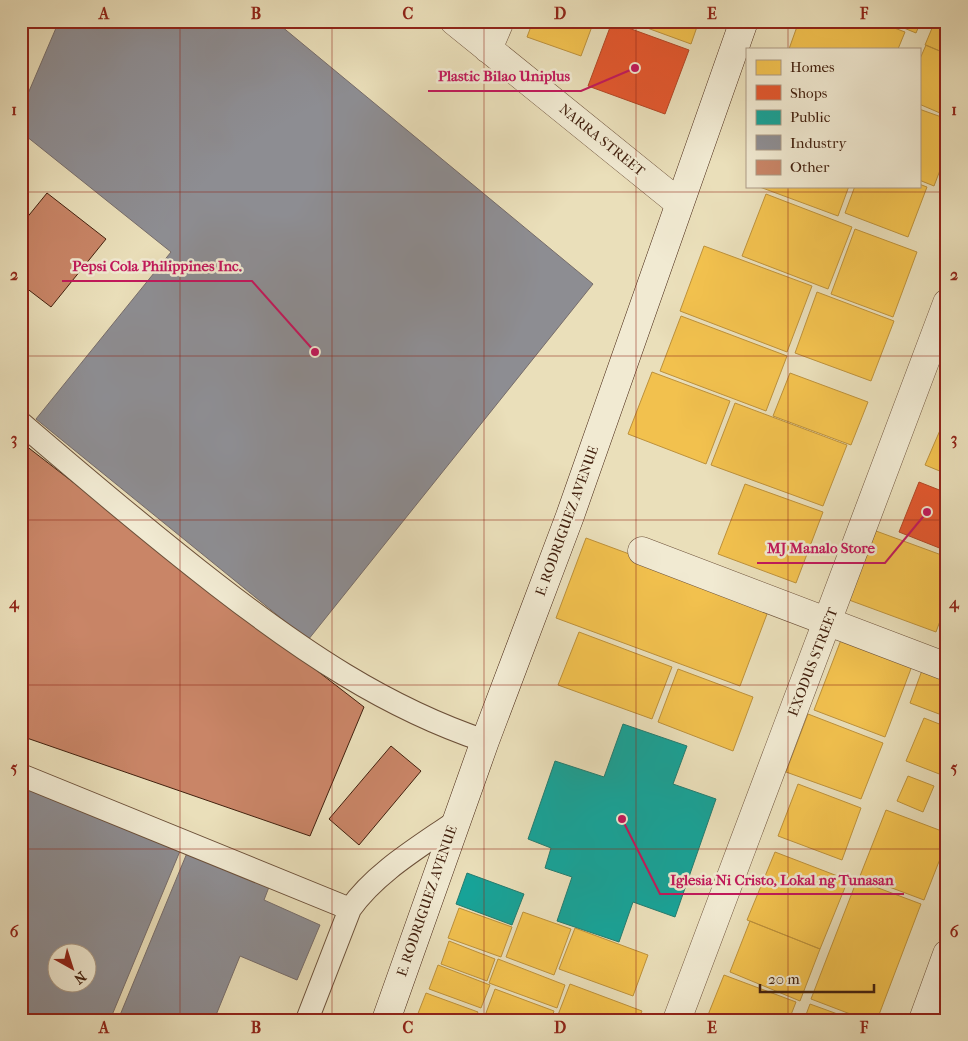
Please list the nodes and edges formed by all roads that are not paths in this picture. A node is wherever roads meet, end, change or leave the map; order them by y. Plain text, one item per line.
1 (454, 21) edge
2 (500, 21) edge
3 (744, 21) edge
4 (488, 49) junction
5 (680, 203) junction
6 (947, 303) edge
7 (21, 423) edge
8 (642, 551) dead end
9 (828, 622) junction
10 (947, 667) edge
11 (485, 741) junction
12 (21, 775) edge
13 (455, 822) junction
14 (350, 909) junction
15 (947, 954) edge
16 (306, 1020) edge
17 (386, 1020) edge
18 (677, 1020) edge
19 (923, 1020) edge

1 - 4 street, NARRA STREET
2 - 4 street
3 - 5 street, E. RODRIGUEZ AVENUE
4 - 5 street, NARRA STREET
5 - 11 street, E. RODRIGUEZ AVENUE
6 - 9 street, EXODUS STREET
7 - 11 lane
8 - 9 street
9 - 10 street
9 - 18 street, EXODUS STREET
11 - 13 street, E. RODRIGUEZ AVENUE
12 - 14 lane
13 - 14 lane
13 - 17 street, E. RODRIGUEZ AVENUE
14 - 16 lane
15 - 19 street

